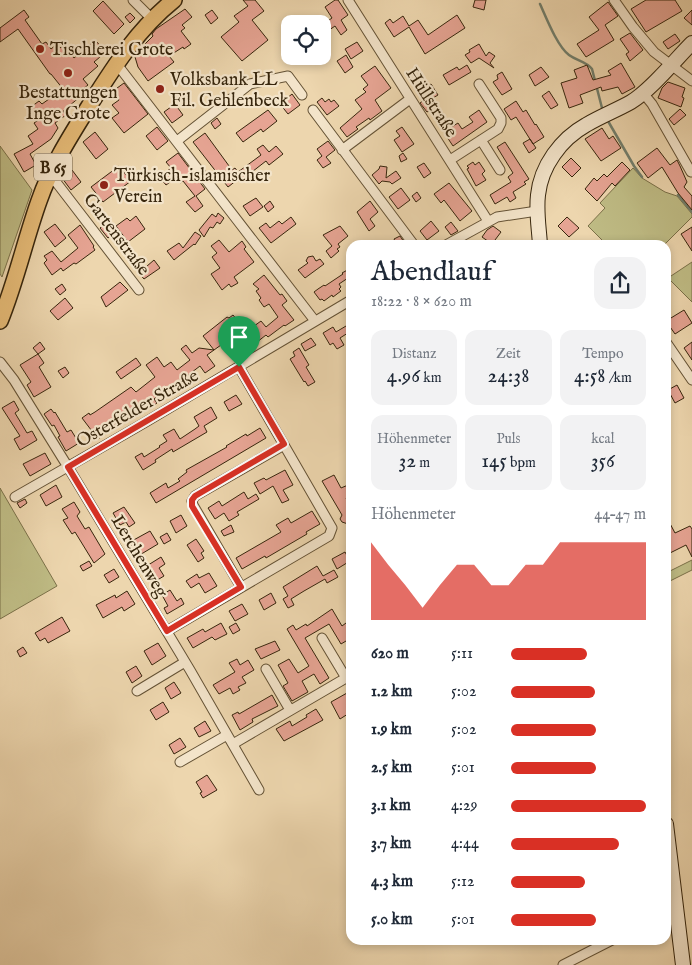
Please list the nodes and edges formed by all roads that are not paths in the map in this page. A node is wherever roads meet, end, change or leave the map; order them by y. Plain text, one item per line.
1 (133, 0) edge
2 (174, 0) edge
3 (348, 0) edge
4 (614, 0) edge
5 (152, 19) junction
6 (692, 43) edge
7 (116, 63) junction
8 (670, 65) junction
9 (692, 81) edge
10 (479, 84) dead end
11 (643, 93) junction
12 (302, 95) dead end
13 (410, 99) junction
14 (313, 110) dead end
15 (480, 140) junction
16 (176, 141) junction
17 (342, 150) junction
18 (450, 160) junction
19 (500, 170) dead end
20 (691, 172) edge
21 (49, 176) junction
22 (537, 211) junction
23 (488, 221) junction
24 (410, 240) edge
25 (455, 240) edge
26 (540, 240) edge
27 (138, 290) dead end
28 (346, 303) edge
29 (0, 321) edge
30 (315, 321) junction
31 (671, 349) edge
32 (0, 362) edge
33 (239, 367) junction
34 (692, 380) edge
35 (284, 444) junction
36 (68, 467) junction
37 (15, 497) dead end
38 (241, 587) junction
39 (167, 631) junction
40 (322, 638) dead end
41 (185, 662) junction
42 (266, 669) dead end
43 (346, 673) edge
44 (346, 679) edge
45 (138, 691) dead end
46 (290, 710) junction
47 (227, 735) junction
48 (232, 744) junction
49 (180, 762) dead end
50 (259, 790) dead end
51 (671, 911) edge
52 (602, 945) edge
53 (562, 965) edge
54 (683, 965) edge

1 - 5 street
2 - 5 main road, B 65
3 - 13 street, Hüllstraße
4 - 8 street
5 - 7 main road, B 65
6 - 8 main road
7 - 16 street
7 - 21 main road, B 65
8 - 9 street
8 - 11 main road
10 - 15 street
11 - 20 street
11 - 22 main road
12 - 16 street
13 - 17 street
13 - 18 street, Hüllstraße
14 - 17 street
15 - 18 street
15 - 19 street
16 - 30 street
17 - 24 street
18 - 23 street, Hüllstraße
21 - 27 street, Gartenstraße
21 - 29 main road, B 65
22 - 23 street
22 - 26 main road
23 - 25 street
28 - 30 street, Osterfelder Straße
30 - 33 street, Osterfelder Straße
31 - 34 street
32 - 36 street, Lerchenweg
33 - 35 street
33 - 36 street, Osterfelder Straße
35 - 38 street
35 - 38 street
36 - 37 street
36 - 39 street, Lerchenweg
38 - 39 street
39 - 41 street, Lerchenweg
40 - 43 street
41 - 45 street
41 - 47 street, Lerchenweg
42 - 46 street
44 - 46 street
46 - 48 street
47 - 48 street, Lerchenweg
47 - 49 street
48 - 50 street, Lerchenweg
51 - 54 main road
52 - 53 street

